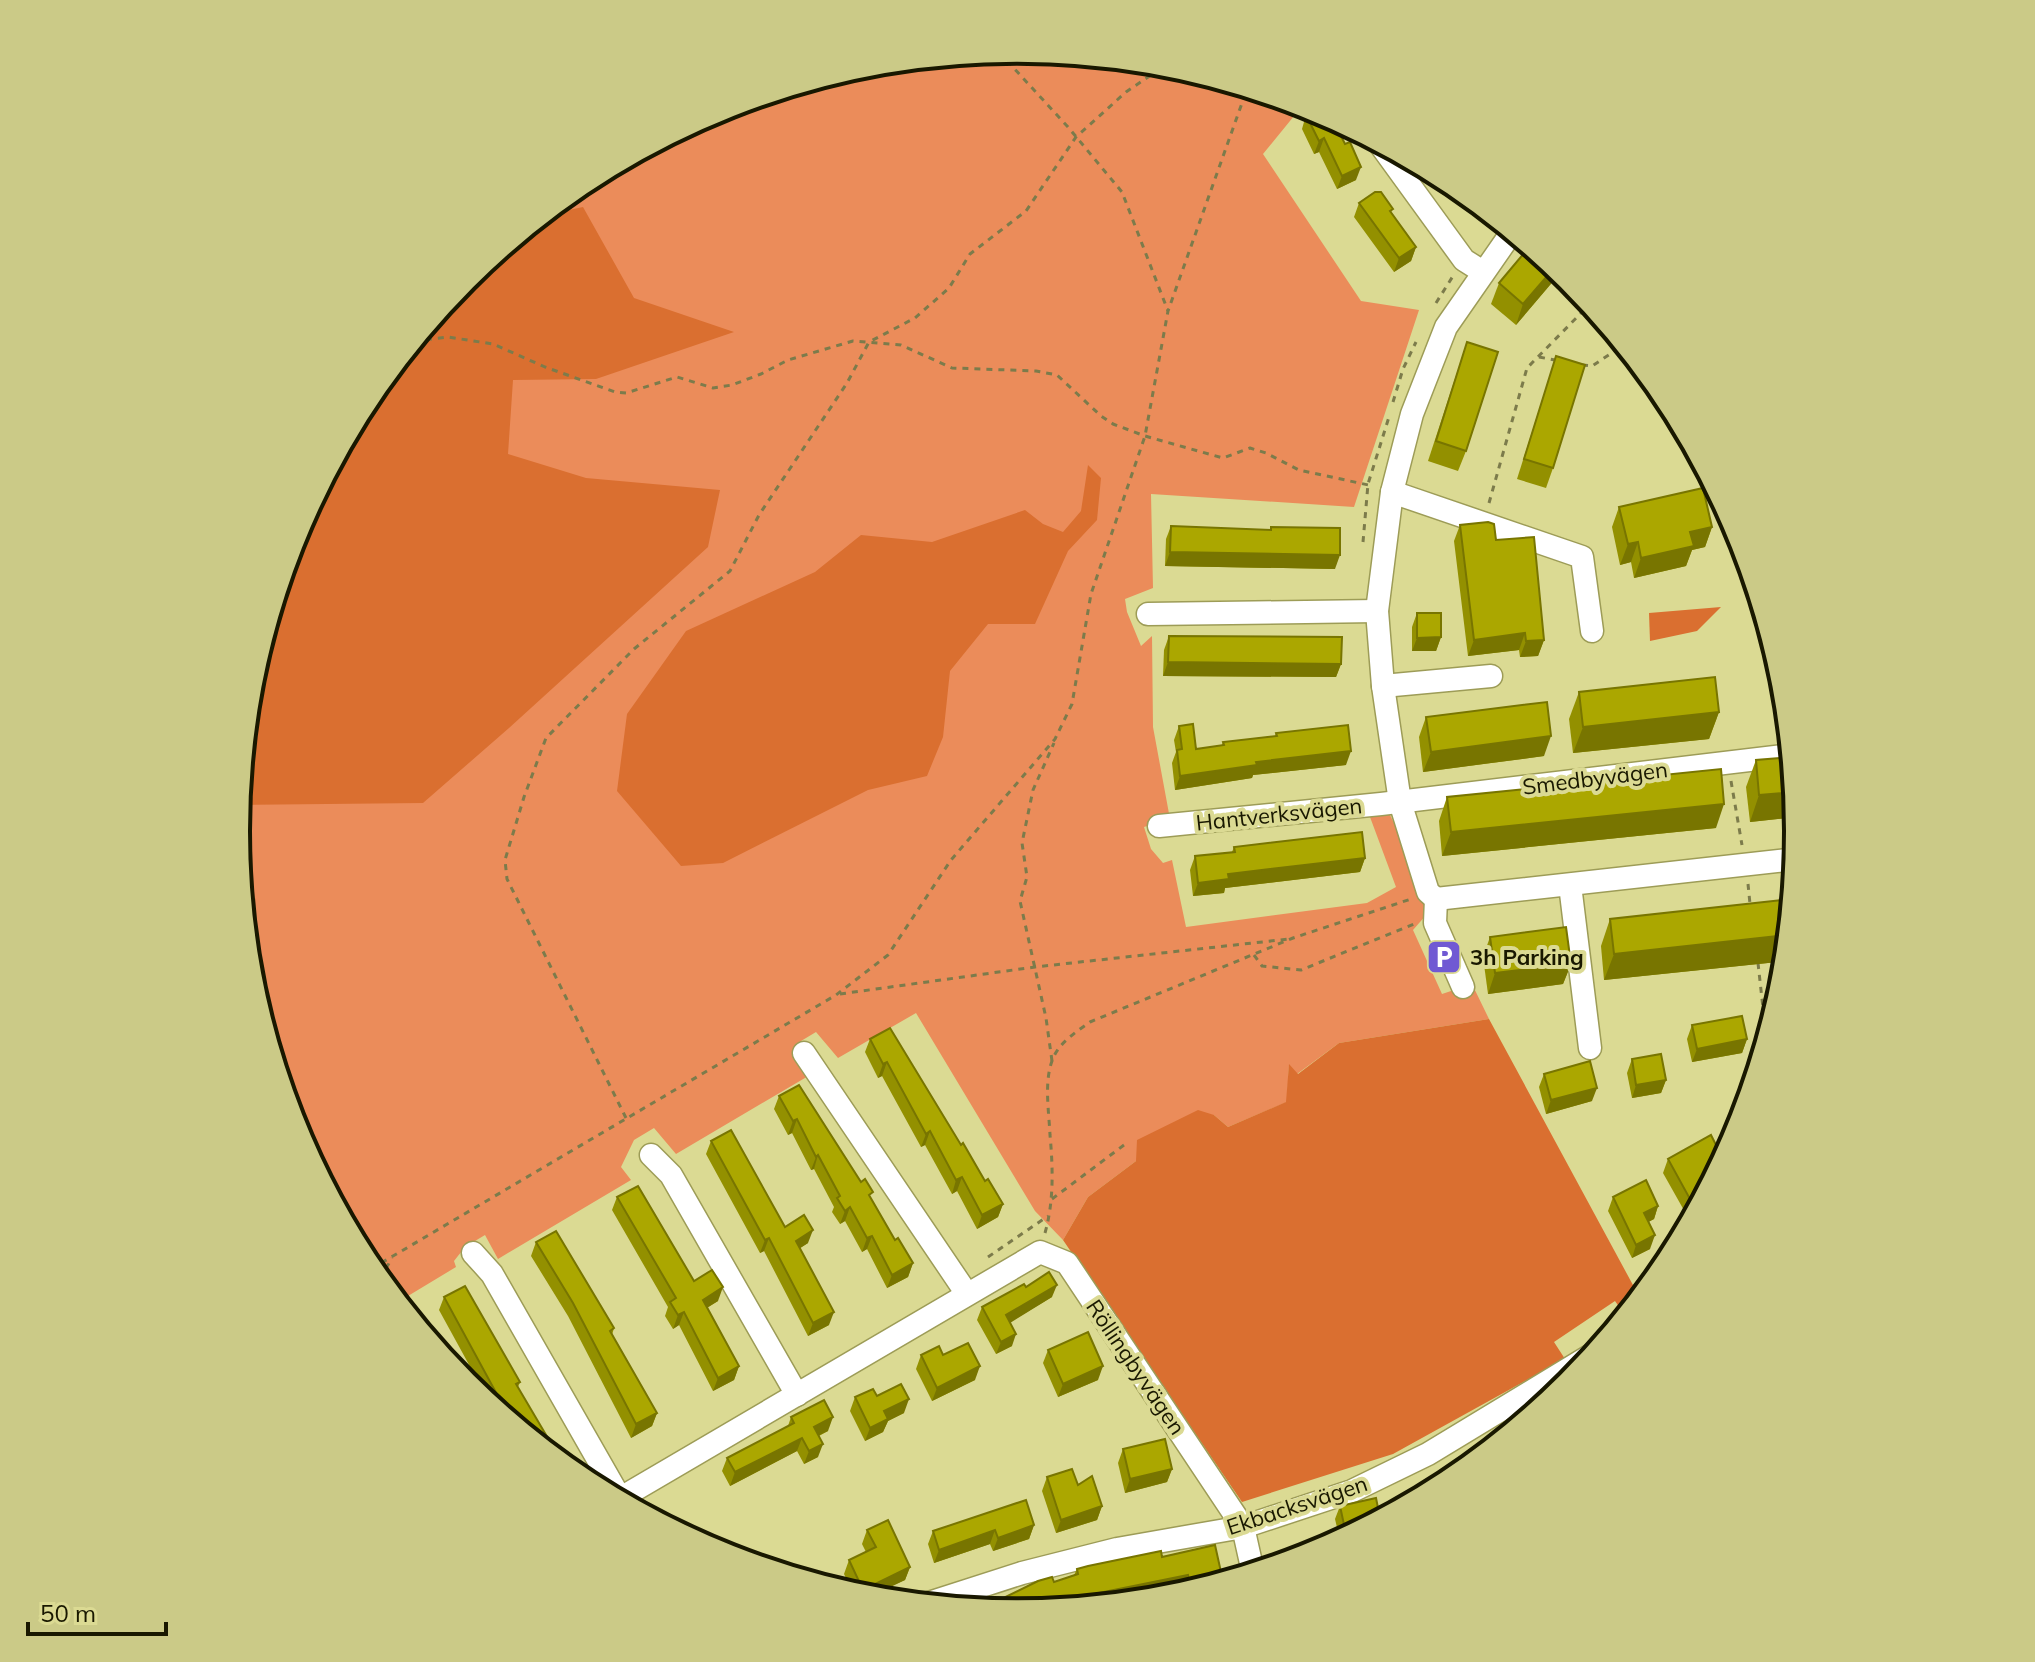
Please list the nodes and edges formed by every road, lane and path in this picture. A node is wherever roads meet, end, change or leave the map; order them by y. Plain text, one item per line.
1 (1010, 64) edge
2 (1149, 76) edge
3 (1244, 99) edge
4 (1076, 137) junction
5 (1393, 163) edge
6 (1506, 240) edge
7 (1483, 272) junction
8 (1168, 311) junction
9 (1582, 312) edge
10 (429, 339) edge
11 (869, 342) junction
12 (1615, 351) edge
13 (1539, 357) junction
14 (1565, 362) edge
15 (1579, 364) edge
16 (1145, 436) junction
17 (1392, 492) junction
18 (1484, 522) junction
19 (1377, 611) junction
20 (1148, 614) dead end
21 (1592, 631) dead end
22 (1491, 676) dead end
23 (1383, 686) junction
24 (1055, 739) junction
25 (1781, 756) edge
26 (1728, 762) junction
27 (1400, 802) junction
28 (1159, 826) dead end
29 (1783, 860) edge
30 (1745, 865) junction
31 (1570, 885) junction
32 (1425, 904) junction
33 (1751, 907) edge
34 (1293, 938) junction
35 (1756, 950) edge
36 (1254, 955) junction
37 (1035, 967) junction
38 (1463, 987) dead end
39 (836, 995) junction
40 (1763, 1009) edge
41 (1590, 1048) dead end
42 (804, 1053) dead end
43 (1052, 1061) junction
44 (626, 1118) junction
45 (1128, 1142) dead end
46 (651, 1155) dead end
47 (1052, 1199) junction
48 (1040, 1252) junction
49 (473, 1253) dead end
50 (394, 1256) junction
51 (383, 1262) edge
52 (387, 1267) edge
53 (967, 1294) junction
54 (1557, 1376) edge
55 (797, 1395) junction
56 (608, 1479) edge
57 (630, 1493) edge
58 (1243, 1527) junction
59 (1251, 1561) edge
60 (955, 1595) edge

1 - 4 path
2 - 4 path
3 - 8 path
4 - 8 path
4 - 11 path
5 - 7 street
6 - 7 street
7 - 17 street
8 - 16 path
9 - 13 path
10 - 11 path
11 - 16 path
11 - 44 path
12 - 15 path
13 - 14 path
13 - 18 path
16 - 17 path
16 - 24 path
17 - 18 street
17 - 19 street
18 - 21 street
19 - 20 street
19 - 23 street
22 - 23 street
23 - 27 street
24 - 37 path
24 - 39 path
25 - 26 street, Smedbyvägen
26 - 27 street, Smedbyvägen
26 - 30 path
27 - 28 street, Hantverksvägen
27 - 32 street
29 - 30 street
30 - 31 street
30 - 33 path
31 - 32 street
31 - 41 street
32 - 34 path
32 - 36 path
32 - 38 street
34 - 36 path
34 - 37 path
35 - 40 path
36 - 43 path
37 - 39 path
37 - 43 path
39 - 44 path
42 - 53 street
43 - 47 path
44 - 50 path
45 - 47 path
46 - 55 street
47 - 48 path
48 - 53 street
48 - 58 street, Röllingbyvägen
49 - 56 street
50 - 51 path
50 - 52 path
53 - 55 street
54 - 58 street, Ekbacksvägen
55 - 57 street
58 - 59 street, Röllingbyvägen
58 - 60 street, Ekbacksvägen

